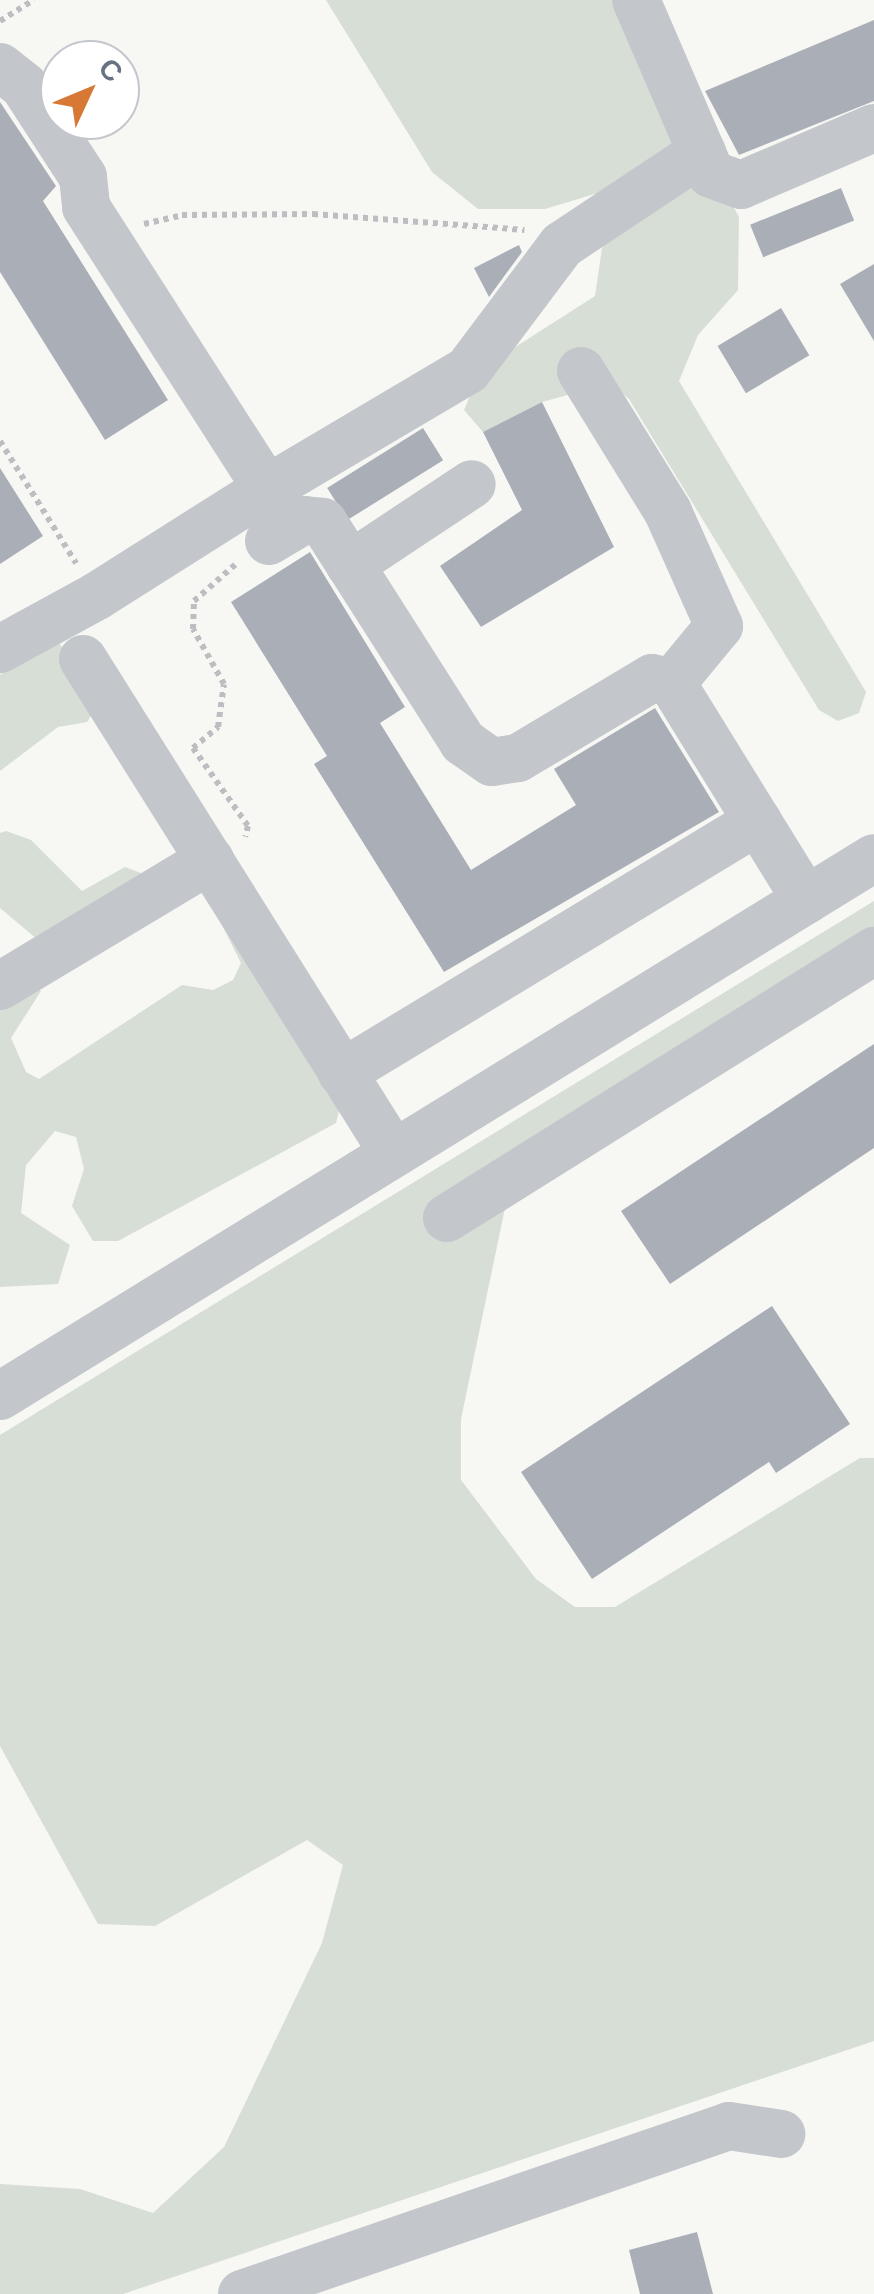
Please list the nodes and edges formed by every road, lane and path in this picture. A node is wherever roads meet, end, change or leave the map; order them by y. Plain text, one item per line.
1 (34, 0) edge
2 (636, 0) edge
3 (0, 21) edge
4 (0, 67) edge
5 (874, 128) edge
6 (702, 152) junction
7 (538, 228) dead end
8 (104, 234) junction
9 (581, 371) dead end
10 (0, 441) edge
11 (472, 484) dead end
12 (255, 496) junction
13 (269, 542) joint
14 (350, 565) junction
15 (97, 596) junction
16 (0, 649) edge
17 (83, 659) dead end
18 (672, 683) junction
19 (194, 748) dead end
20 (758, 822) junction
21 (874, 858) edge
22 (210, 860) junction
23 (806, 900) junction
24 (874, 951) edge
25 (0, 986) edge
26 (342, 1072) junction
27 (392, 1151) junction
28 (447, 1218) dead end
29 (0, 1396) edge
30 (782, 2134) dead end
31 (242, 2294) edge

1 - 3 path
2 - 6 street
4 - 8 street
5 - 6 street
6 - 12 street
7 - 8 path
8 - 12 street
9 - 18 street
10 - 15 path
11 - 14 street
12 - 15 street
13 - 14 street
13 - 19 path
14 - 18 street
15 - 16 street
17 - 22 street
18 - 20 street
20 - 23 street
20 - 26 street
21 - 23 street
22 - 25 street
22 - 26 street
23 - 27 street
24 - 28 street
26 - 27 street
27 - 29 street
30 - 31 street

